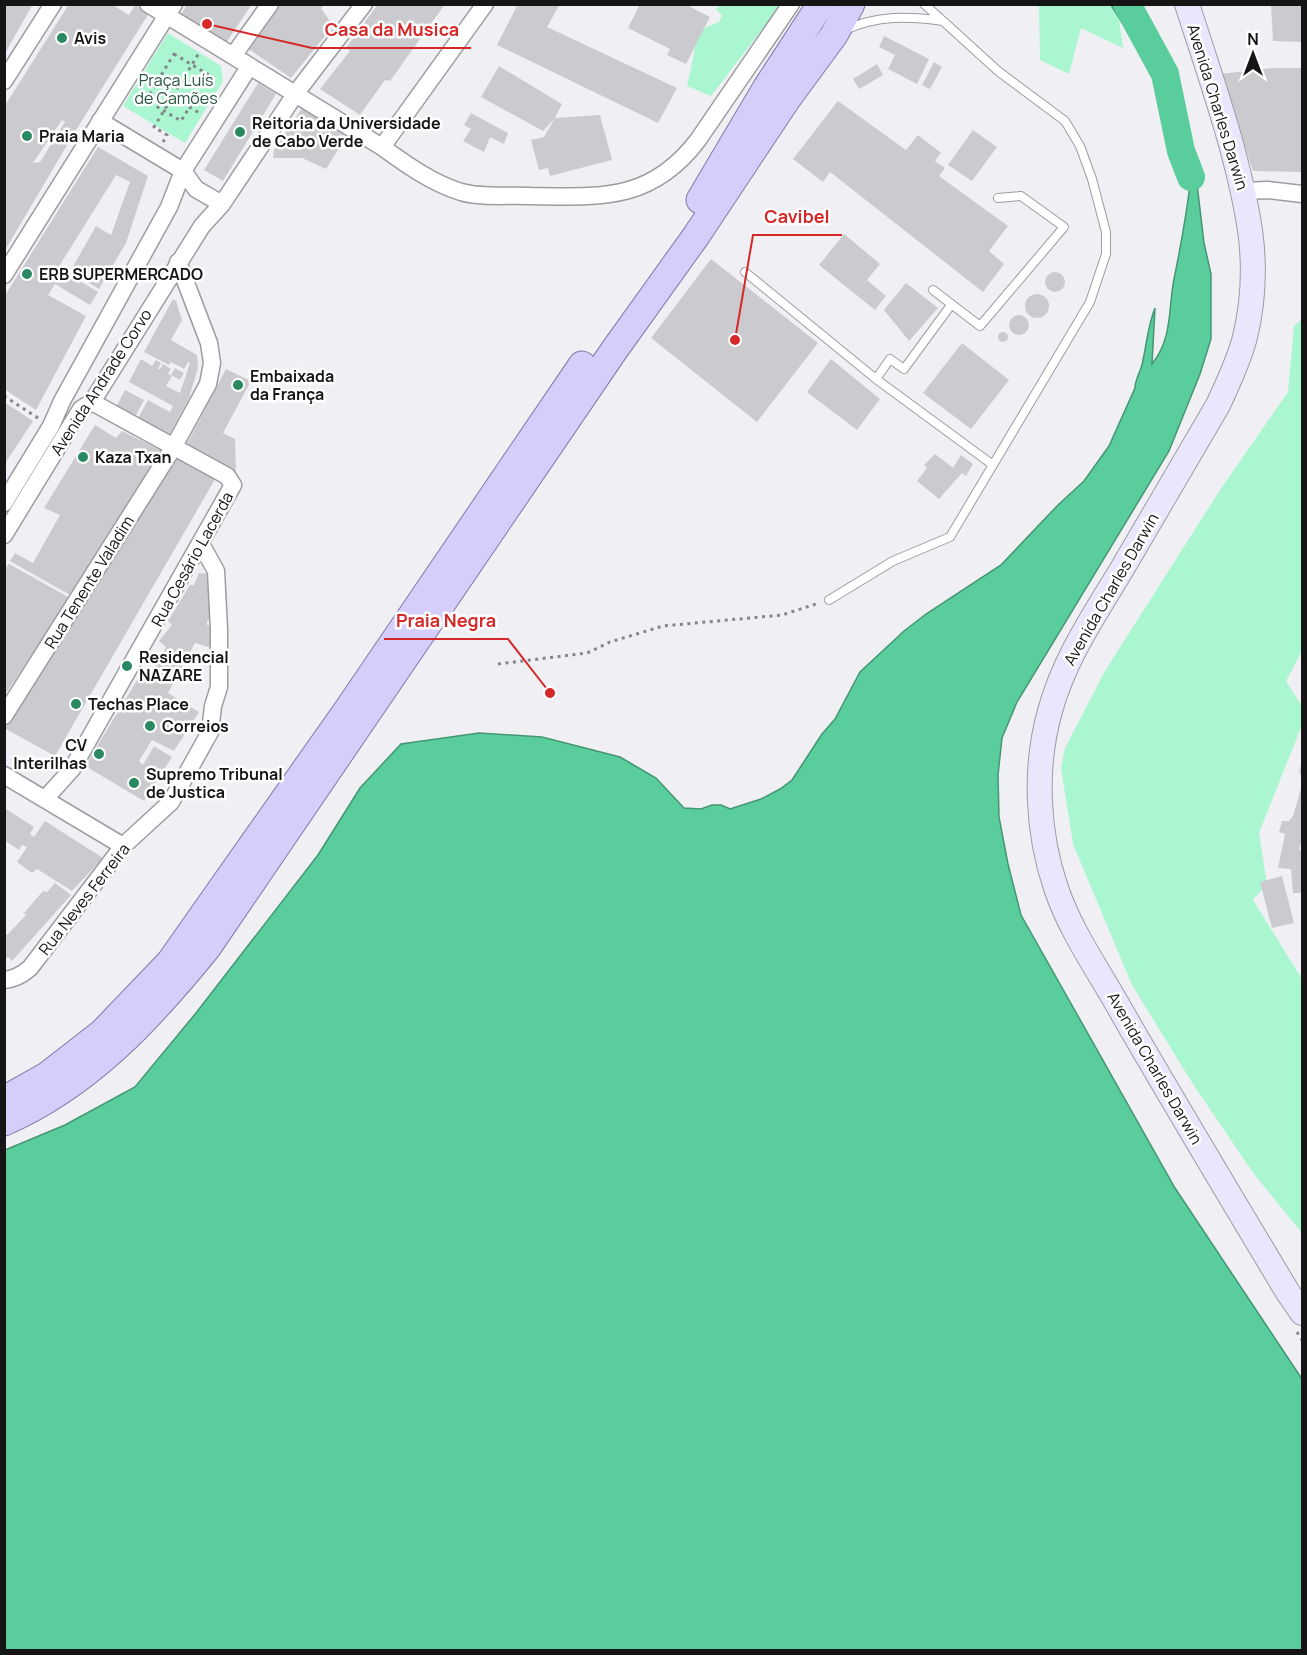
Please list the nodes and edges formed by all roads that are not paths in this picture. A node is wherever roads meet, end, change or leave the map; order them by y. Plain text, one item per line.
1 (53, 4) edge
2 (148, 4) edge
3 (270, 4) edge
4 (364, 4) edge
5 (485, 4) edge
6 (791, 4) edge
7 (821, 4) edge
8 (851, 4) edge
9 (924, 4) edge
10 (1187, 4) edge
11 (170, 11) edge
12 (943, 21) junction
13 (834, 35) junction
14 (233, 56) junction
15 (249, 67) junction
16 (4, 81) edge
17 (296, 93) junction
18 (100, 121) junction
19 (382, 147) junction
20 (183, 171) junction
21 (1244, 191) junction
22 (1302, 194) edge
23 (998, 198) dead end
24 (222, 204) junction
25 (178, 262) junction
26 (745, 272) dead end
27 (4, 275) edge
28 (933, 290) dead end
29 (951, 304) junction
30 (876, 379) junction
31 (92, 402) junction
32 (173, 448) junction
33 (993, 465) junction
34 (4, 503) edge
35 (4, 535) edge
36 (201, 544) junction
37 (829, 600) road end
38 (4, 716) edge
39 (4, 775) edge
40 (45, 799) junction
41 (123, 846) junction
42 (4, 980) edge
43 (4, 1100) edge
44 (4, 1122) edge
45 (1299, 1322) edge

1 - 16 street
2 - 11 street
3 - 14 street
4 - 17 street, Avenida Andrade Corvo
5 - 19 street
6 - 19 street
7 - 43 main road
8 - 13 main road
9 - 12 lane
10 - 21 main road, Avenida Charles Darwin
11 - 14 street
11 - 18 street
12 - 13 lane
12 - 33 lane
13 - 44 main road
14 - 15 street
15 - 17 street
15 - 20 street, Avenida Andrade Corvo
17 - 19 street
17 - 24 street, Avenida Andrade Corvo
18 - 20 street
18 - 27 street
20 - 24 street
20 - 34 street, Avenida Andrade Corvo
21 - 22 street
21 - 45 main road, Avenida Charles Darwin
23 - 29 lane
24 - 25 street, Avenida Andrade Corvo
25 - 31 street, Avenida Andrade Corvo
25 - 32 street, Rua Tenente Valadim
26 - 30 lane
28 - 29 lane
29 - 30 lane
30 - 33 lane
31 - 32 street
31 - 35 street, Avenida Andrade Corvo
32 - 36 street, Rua Cesário Lacerda
32 - 38 street, Rua Tenente Valadim
33 - 37 lane
36 - 40 street, Rua Cesário Lacerda
36 - 41 street, Rua Neves Ferreira
39 - 40 street
40 - 41 street
41 - 42 street, Rua Neves Ferreira

